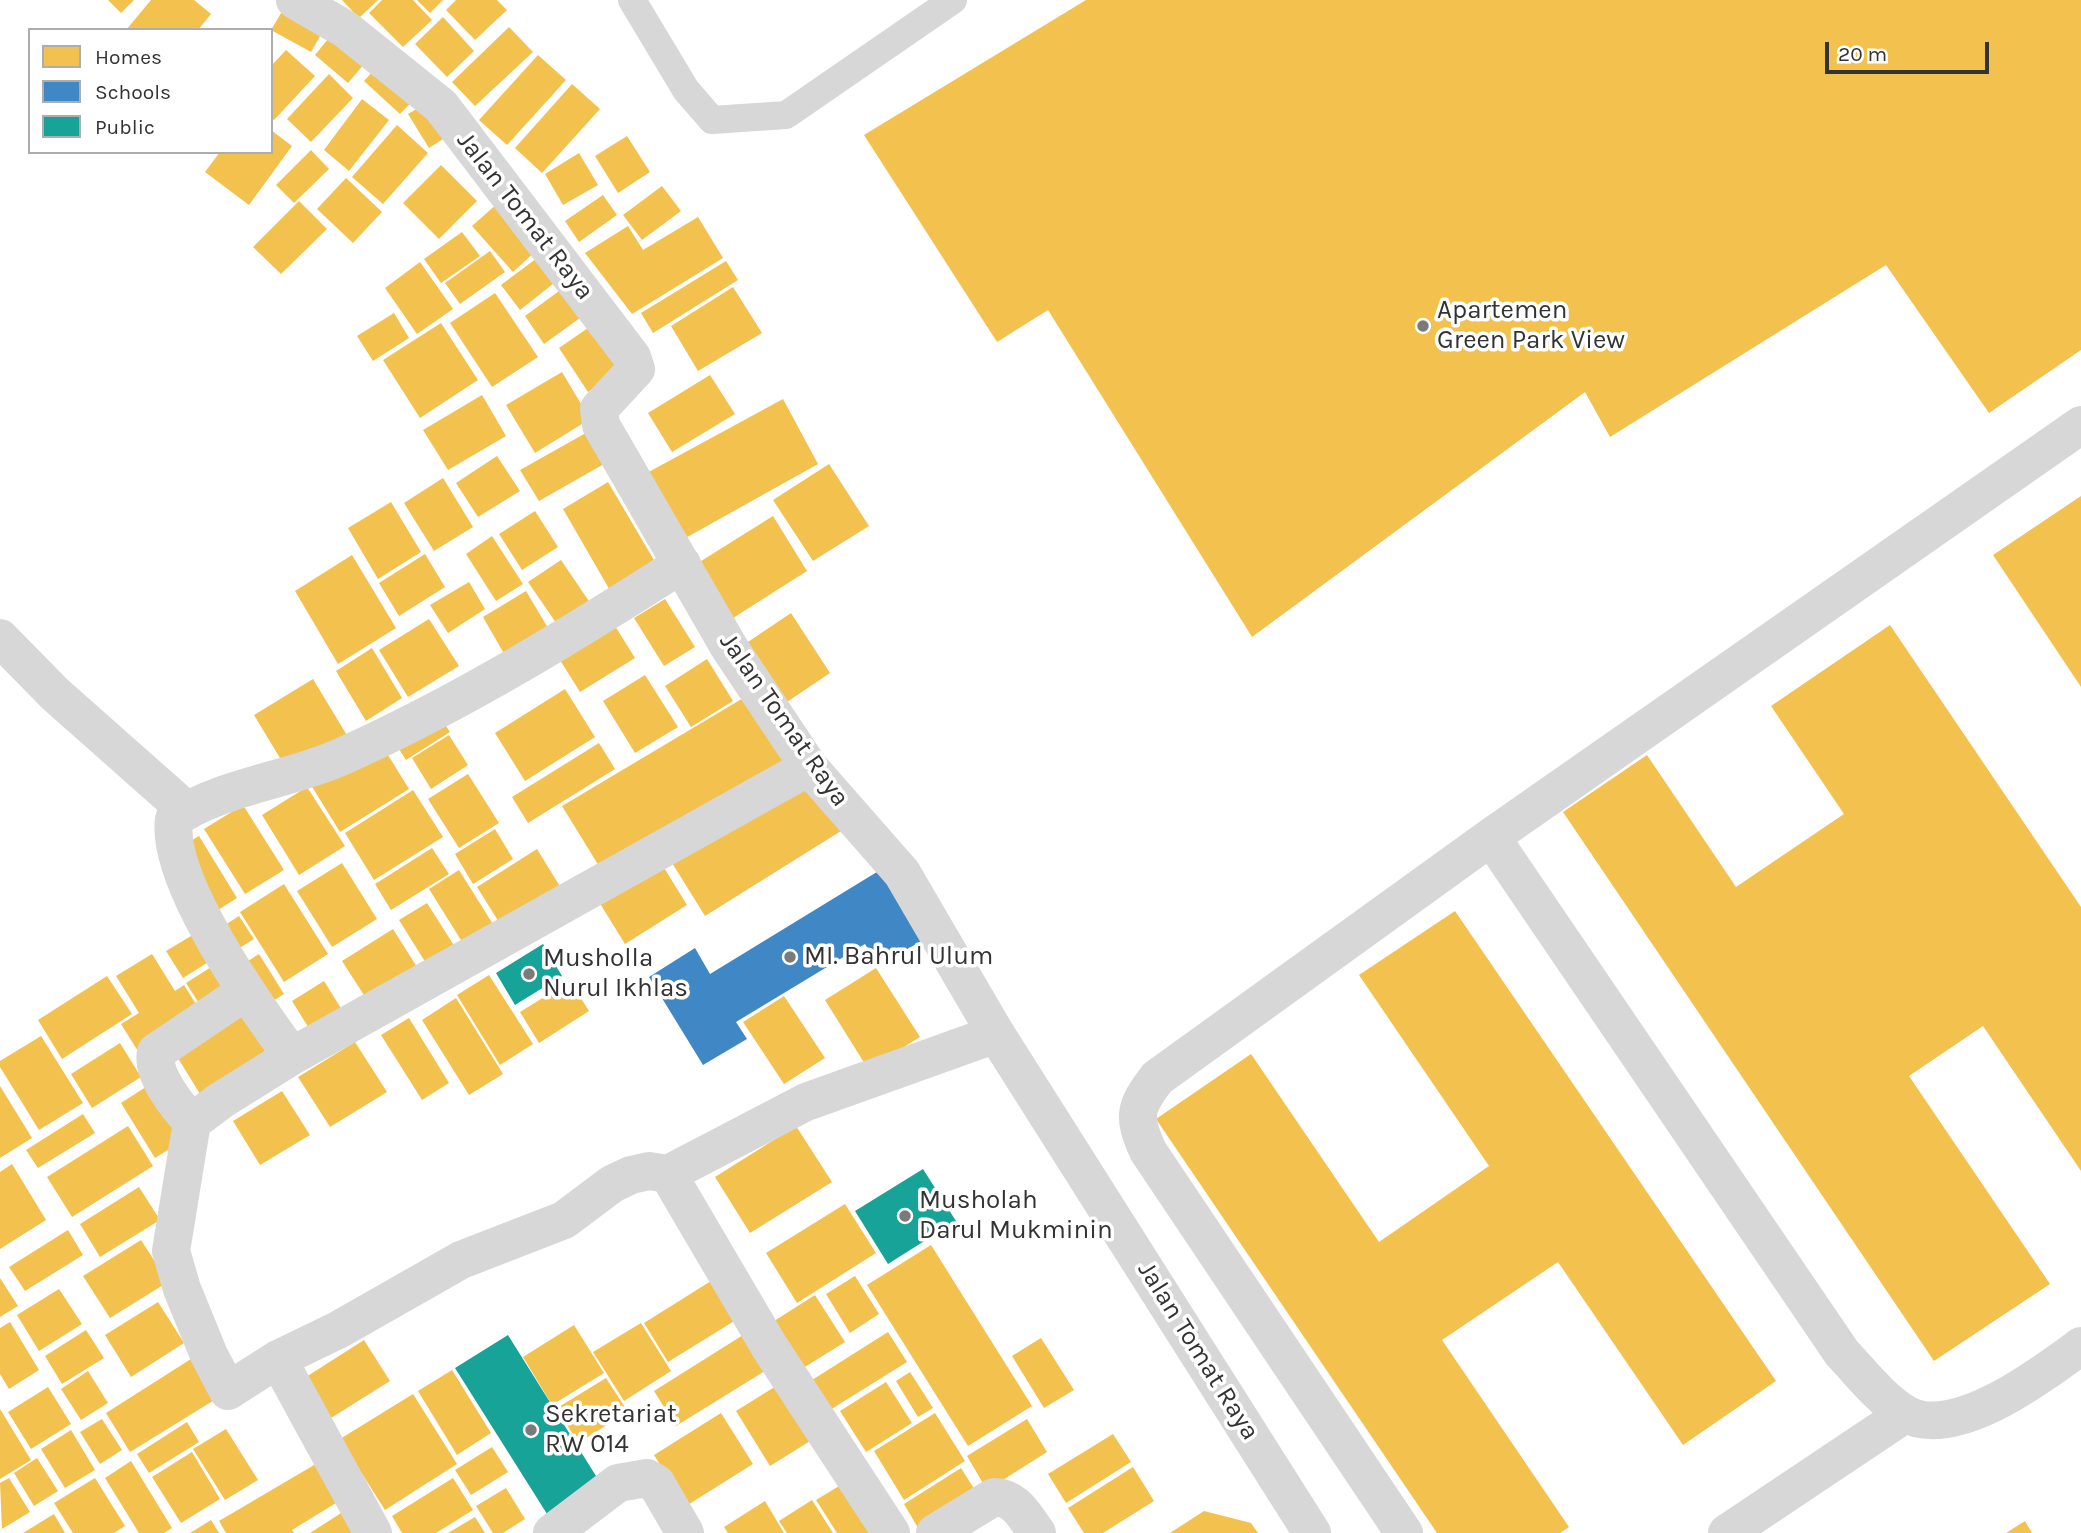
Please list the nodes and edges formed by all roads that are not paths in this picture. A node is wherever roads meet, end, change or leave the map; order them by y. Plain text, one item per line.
1 (295, 0) edge
2 (632, 0) edge
3 (953, 0) edge
4 (2081, 425) edge
5 (682, 564) junction
6 (0, 638) edge
7 (809, 767) junction
8 (186, 810) junction
9 (1491, 837) junction
10 (245, 992) junction
11 (996, 1034) junction
12 (292, 1056) junction
13 (192, 1122) junction
14 (668, 1174) junction
15 (2081, 1346) edge
16 (278, 1359) junction
17 (1905, 1414) junction
18 (373, 1533) edge
19 (552, 1533) edge
20 (685, 1533) edge
21 (891, 1533) edge
22 (935, 1533) edge
23 (1037, 1533) edge
24 (1312, 1533) edge
25 (1404, 1533) edge
26 (1727, 1533) edge

1 - 5 street, Jalan Tomat Raya
2 - 3 lane
4 - 9 street
5 - 7 street, Jalan Tomat Raya
5 - 8 street
6 - 8 street
7 - 11 street, Jalan Tomat Raya
7 - 12 street
8 - 10 street
9 - 17 street
9 - 25 street
10 - 12 street
10 - 13 street
11 - 14 street
11 - 24 street, Jalan Tomat Raya
12 - 13 street
13 - 16 street
14 - 16 street
14 - 21 street
15 - 17 street
16 - 18 street
17 - 26 street
19 - 20 street
22 - 23 street

